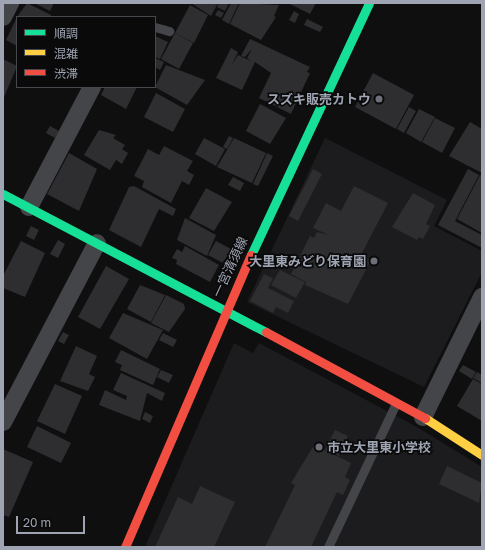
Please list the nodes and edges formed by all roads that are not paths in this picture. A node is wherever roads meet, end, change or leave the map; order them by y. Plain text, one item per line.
1 (10, 3) edge
2 (369, 3) edge
3 (3, 17) edge
4 (156, 27) edge
5 (169, 31) dead end
6 (91, 88) edge
7 (3, 194) edge
8 (29, 207) junction
9 (97, 243) junction
10 (482, 297) edge
11 (225, 309) junction
12 (396, 403) junction
13 (423, 417) junction
14 (3, 422) edge
15 (482, 455) edge
16 (125, 547) edge
17 (328, 547) edge

1 - 3 street
2 - 11 main road, 一宮清須線
4 - 5 lane
6 - 8 street
7 - 8 main road
8 - 9 main road
9 - 11 main road
9 - 14 street
10 - 13 street
11 - 12 main road
11 - 16 main road, 一宮清須線
12 - 13 main road
12 - 17 lane
13 - 15 main road

